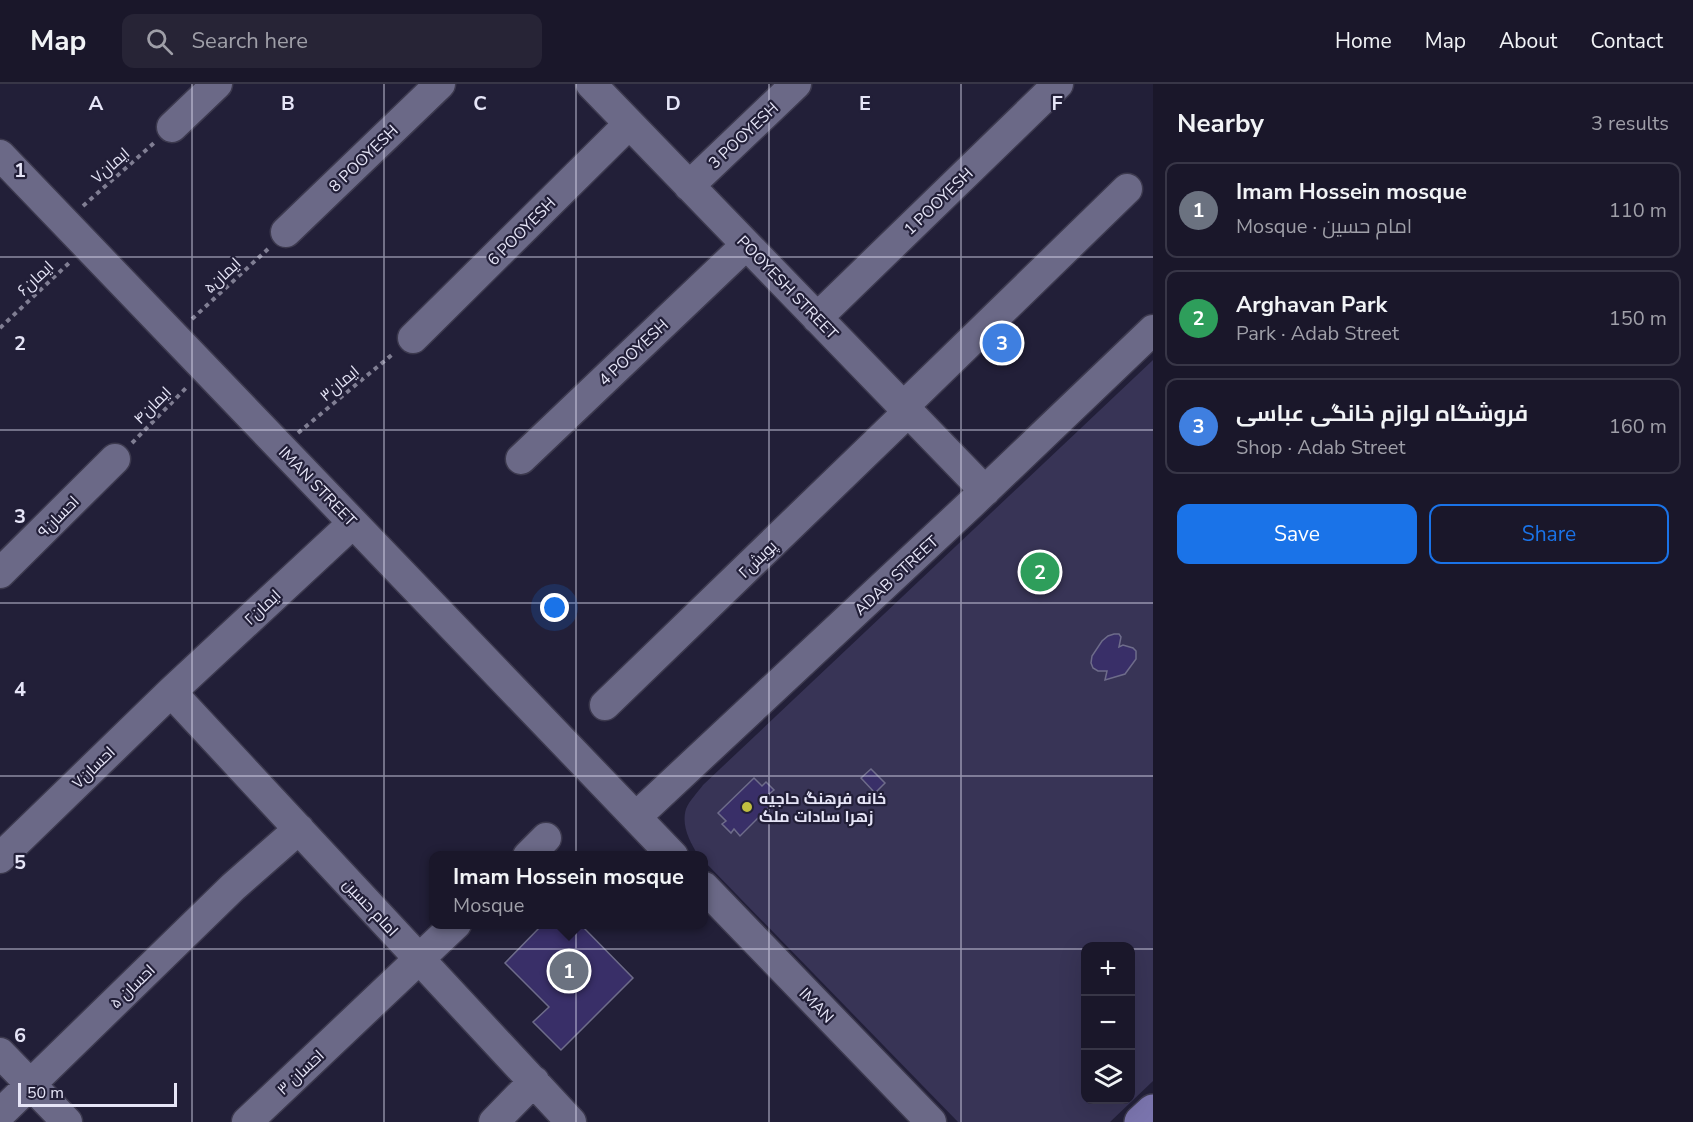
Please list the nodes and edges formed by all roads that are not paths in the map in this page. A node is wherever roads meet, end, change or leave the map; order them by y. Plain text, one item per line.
1 (217, 84) edge
2 (440, 84) edge
3 (591, 84) edge
4 (796, 84) edge
5 (1058, 84) edge
6 (629, 123) junction
7 (172, 127) road end
8 (0, 155) edge
9 (689, 186) junction
10 (1127, 189) dead end
11 (286, 232) road end
12 (746, 244) junction
13 (817, 318) junction
14 (1153, 330) edge
15 (413, 338) road end
16 (906, 409) junction
17 (115, 459) road end
18 (520, 459) dead end
19 (985, 491) junction
20 (353, 523) junction
21 (0, 573) edge
22 (171, 692) junction
23 (605, 705) dead end
24 (636, 817) junction
25 (299, 829) junction
26 (5, 842) edge
27 (669, 851) edge
28 (708, 891) edge
29 (451, 929) edge
30 (420, 959) junction
31 (0, 1053) edge
32 (534, 1081) junction
33 (30, 1085) junction
34 (1153, 1111) edge
35 (0, 1114) edge
36 (67, 1122) edge
37 (247, 1122) edge
38 (494, 1122) edge
39 (571, 1122) edge
40 (931, 1122) edge
41 (1142, 1122) edge

1 - 7 street
2 - 11 street, 8 POOYESH
3 - 6 street, POOYESH STREET
4 - 9 street, 3 POOYESH
5 - 13 street, 1 POOYESH
6 - 9 street, POOYESH STREET
6 - 15 street, 6 POOYESH
8 - 20 street, IMAN STREET
9 - 12 street, POOYESH STREET
10 - 16 street, پویش۲
12 - 13 street, POOYESH STREET
12 - 18 street, 4 POOYESH
13 - 16 street, POOYESH STREET
14 - 19 street, ADAB STREET
16 - 19 street, POOYESH STREET
16 - 23 street, پویش۲
17 - 21 street, احسان۹
19 - 24 street, ADAB STREET
20 - 22 street, ایمان۲
20 - 24 street, IMAN STREET
22 - 25 street, امام حسین
22 - 26 street, احسان۷
24 - 27 street
25 - 30 street, امام حسین
25 - 33 street, احسان ۵
28 - 40 street, IMAN
29 - 30 street, احسان ۳
30 - 32 street, امام حسین
30 - 37 street, احسان ۳
31 - 33 street
32 - 38 street
32 - 39 street, امام حسین
33 - 35 street, احسان ۵
33 - 36 street
34 - 41 main road

